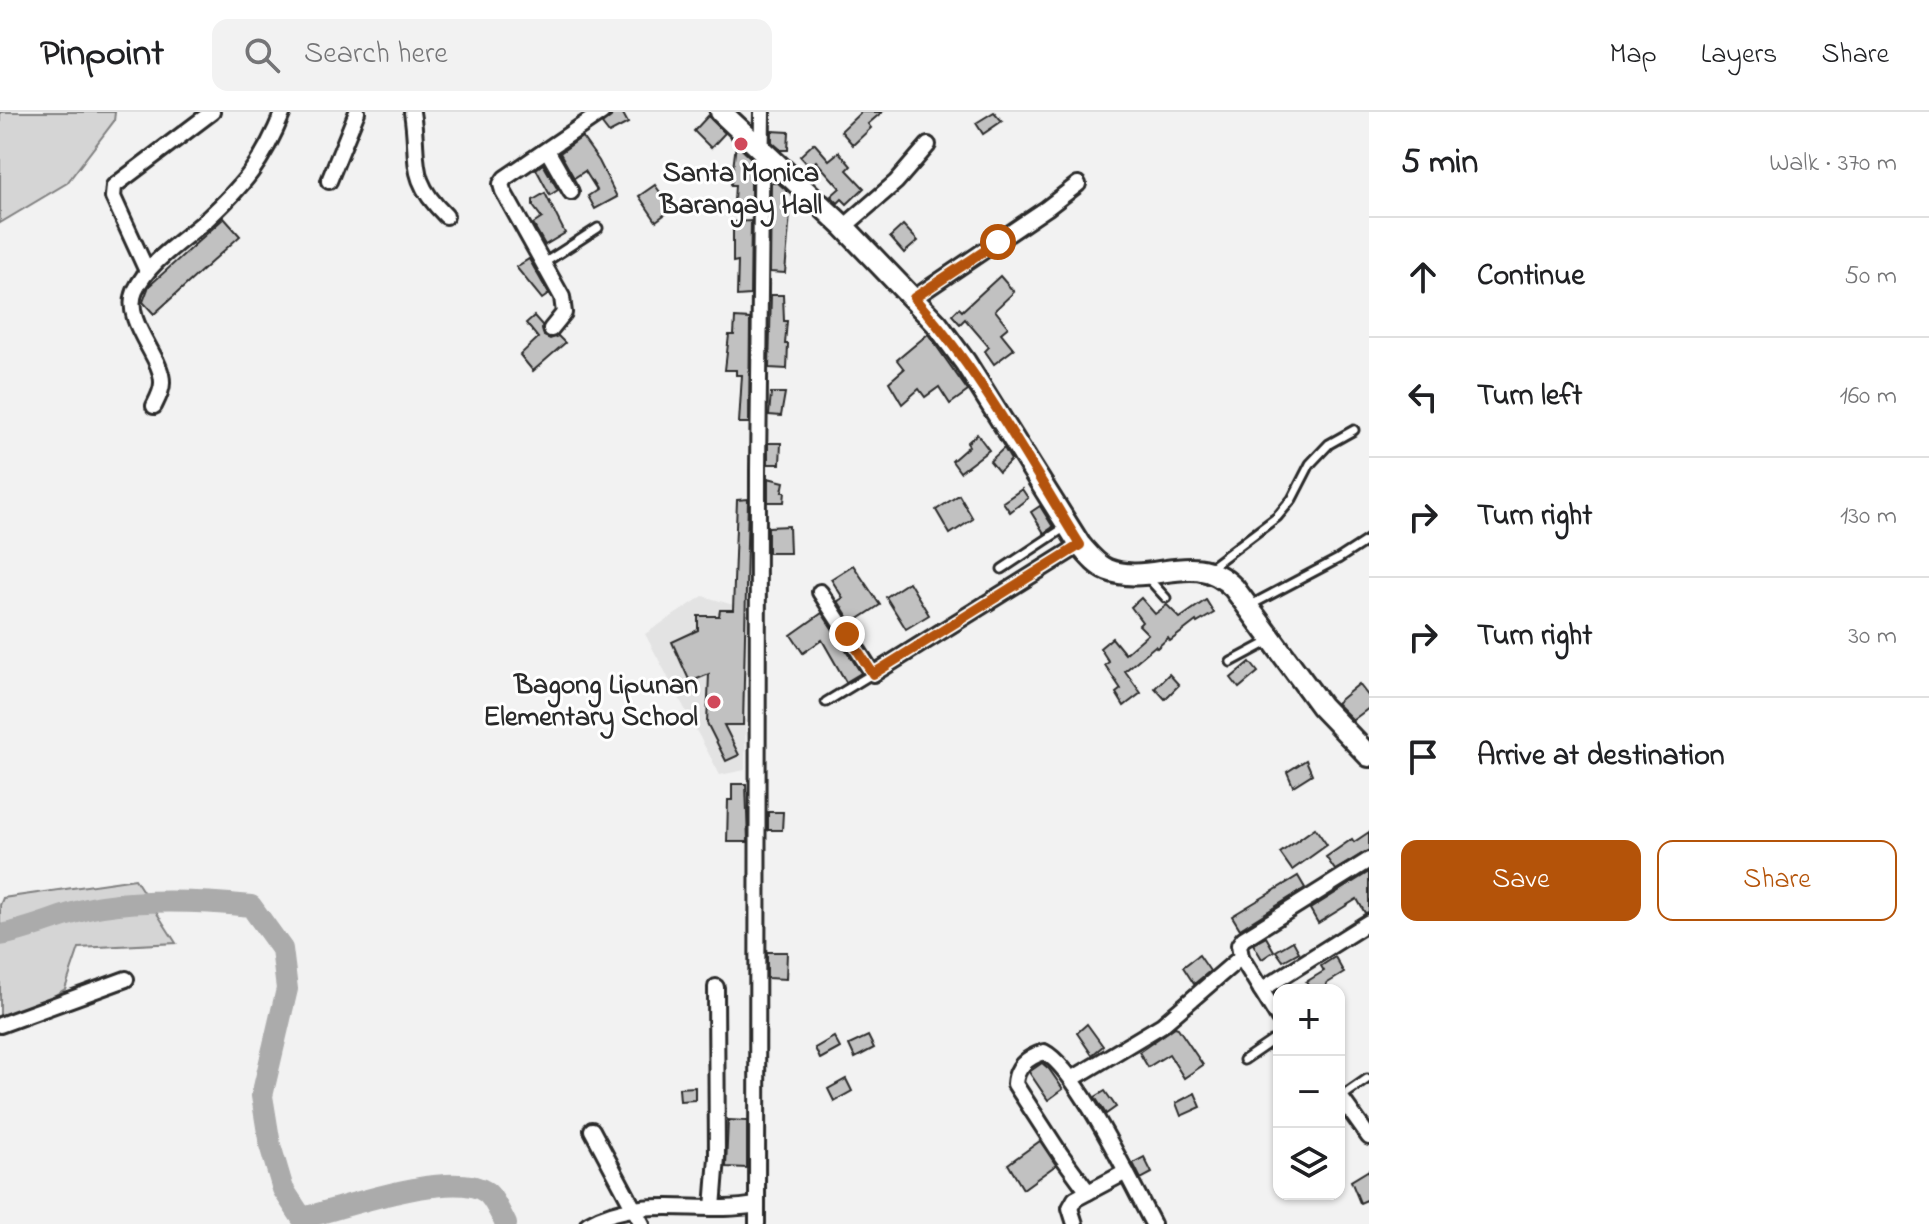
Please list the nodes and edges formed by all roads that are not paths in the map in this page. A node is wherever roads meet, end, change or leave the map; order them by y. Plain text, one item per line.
1 (212, 112) edge
2 (283, 112) edge
3 (357, 112) edge
4 (412, 112) edge
5 (602, 112) edge
6 (721, 112) edge
7 (762, 112) edge
8 (928, 145) dead end
9 (762, 149) junction
10 (547, 150) junction
11 (329, 181) dead end
12 (1078, 184) dead end
13 (571, 192) dead end
14 (446, 216) dead end
15 (844, 227) junction
16 (598, 228) dead end
17 (544, 263) junction
18 (147, 271) junction
19 (914, 298) junction
20 (551, 329) dead end
21 (154, 406) dead end
22 (1354, 430) dead end
23 (1068, 526) junction
24 (1369, 539) edge
25 (1080, 545) junction
26 (1002, 569) dead end
27 (1207, 570) junction
28 (1144, 574) junction
29 (820, 592) dead end
30 (1166, 598) dead end
31 (1248, 606) junction
32 (1273, 640) junction
33 (1231, 662) dead end
34 (873, 674) junction
35 (826, 702) dead end
36 (1369, 756) edge
37 (1369, 860) edge
38 (1369, 922) edge
39 (1241, 957) junction
40 (126, 979) dead end
41 (716, 987) dead end
42 (1261, 990) junction
43 (1273, 1009) edge
44 (0, 1025) edge
45 (1273, 1040) edge
46 (1244, 1060) dead end
47 (1072, 1079) junction
48 (1367, 1079) edge
49 (1345, 1093) edge
50 (1345, 1103) edge
51 (592, 1130) dead end
52 (1369, 1137) edge
53 (1126, 1172) junction
54 (1088, 1192) junction
55 (756, 1205) junction
56 (713, 1208) junction
57 (634, 1209) junction
58 (592, 1223) edge
59 (642, 1224) edge
60 (757, 1224) edge
61 (1075, 1224) edge
62 (1153, 1224) edge

1 - 18 street
2 - 18 street
3 - 11 street
4 - 14 street
5 - 10 street
6 - 9 street
7 - 9 street
8 - 15 street
9 - 15 street
9 - 55 street
10 - 13 street
10 - 17 street
12 - 19 street
15 - 19 street
16 - 17 lane
17 - 20 street
18 - 21 street
19 - 23 street
22 - 27 lane
23 - 25 street
23 - 26 lane
24 - 31 lane
25 - 28 street
25 - 34 street
27 - 28 street
27 - 31 street
28 - 30 lane
29 - 34 street
31 - 32 street
32 - 33 lane
32 - 36 street
34 - 35 lane
37 - 39 street
38 - 42 street
39 - 42 street
39 - 47 street
40 - 44 street
41 - 56 street
42 - 43 street
45 - 46 lane
47 - 53 street
47 - 54 street
48 - 49 lane
50 - 52 street
51 - 57 street
53 - 54 street
53 - 62 street
54 - 61 street
55 - 56 street
55 - 60 street
56 - 57 street
57 - 58 street
57 - 59 street

